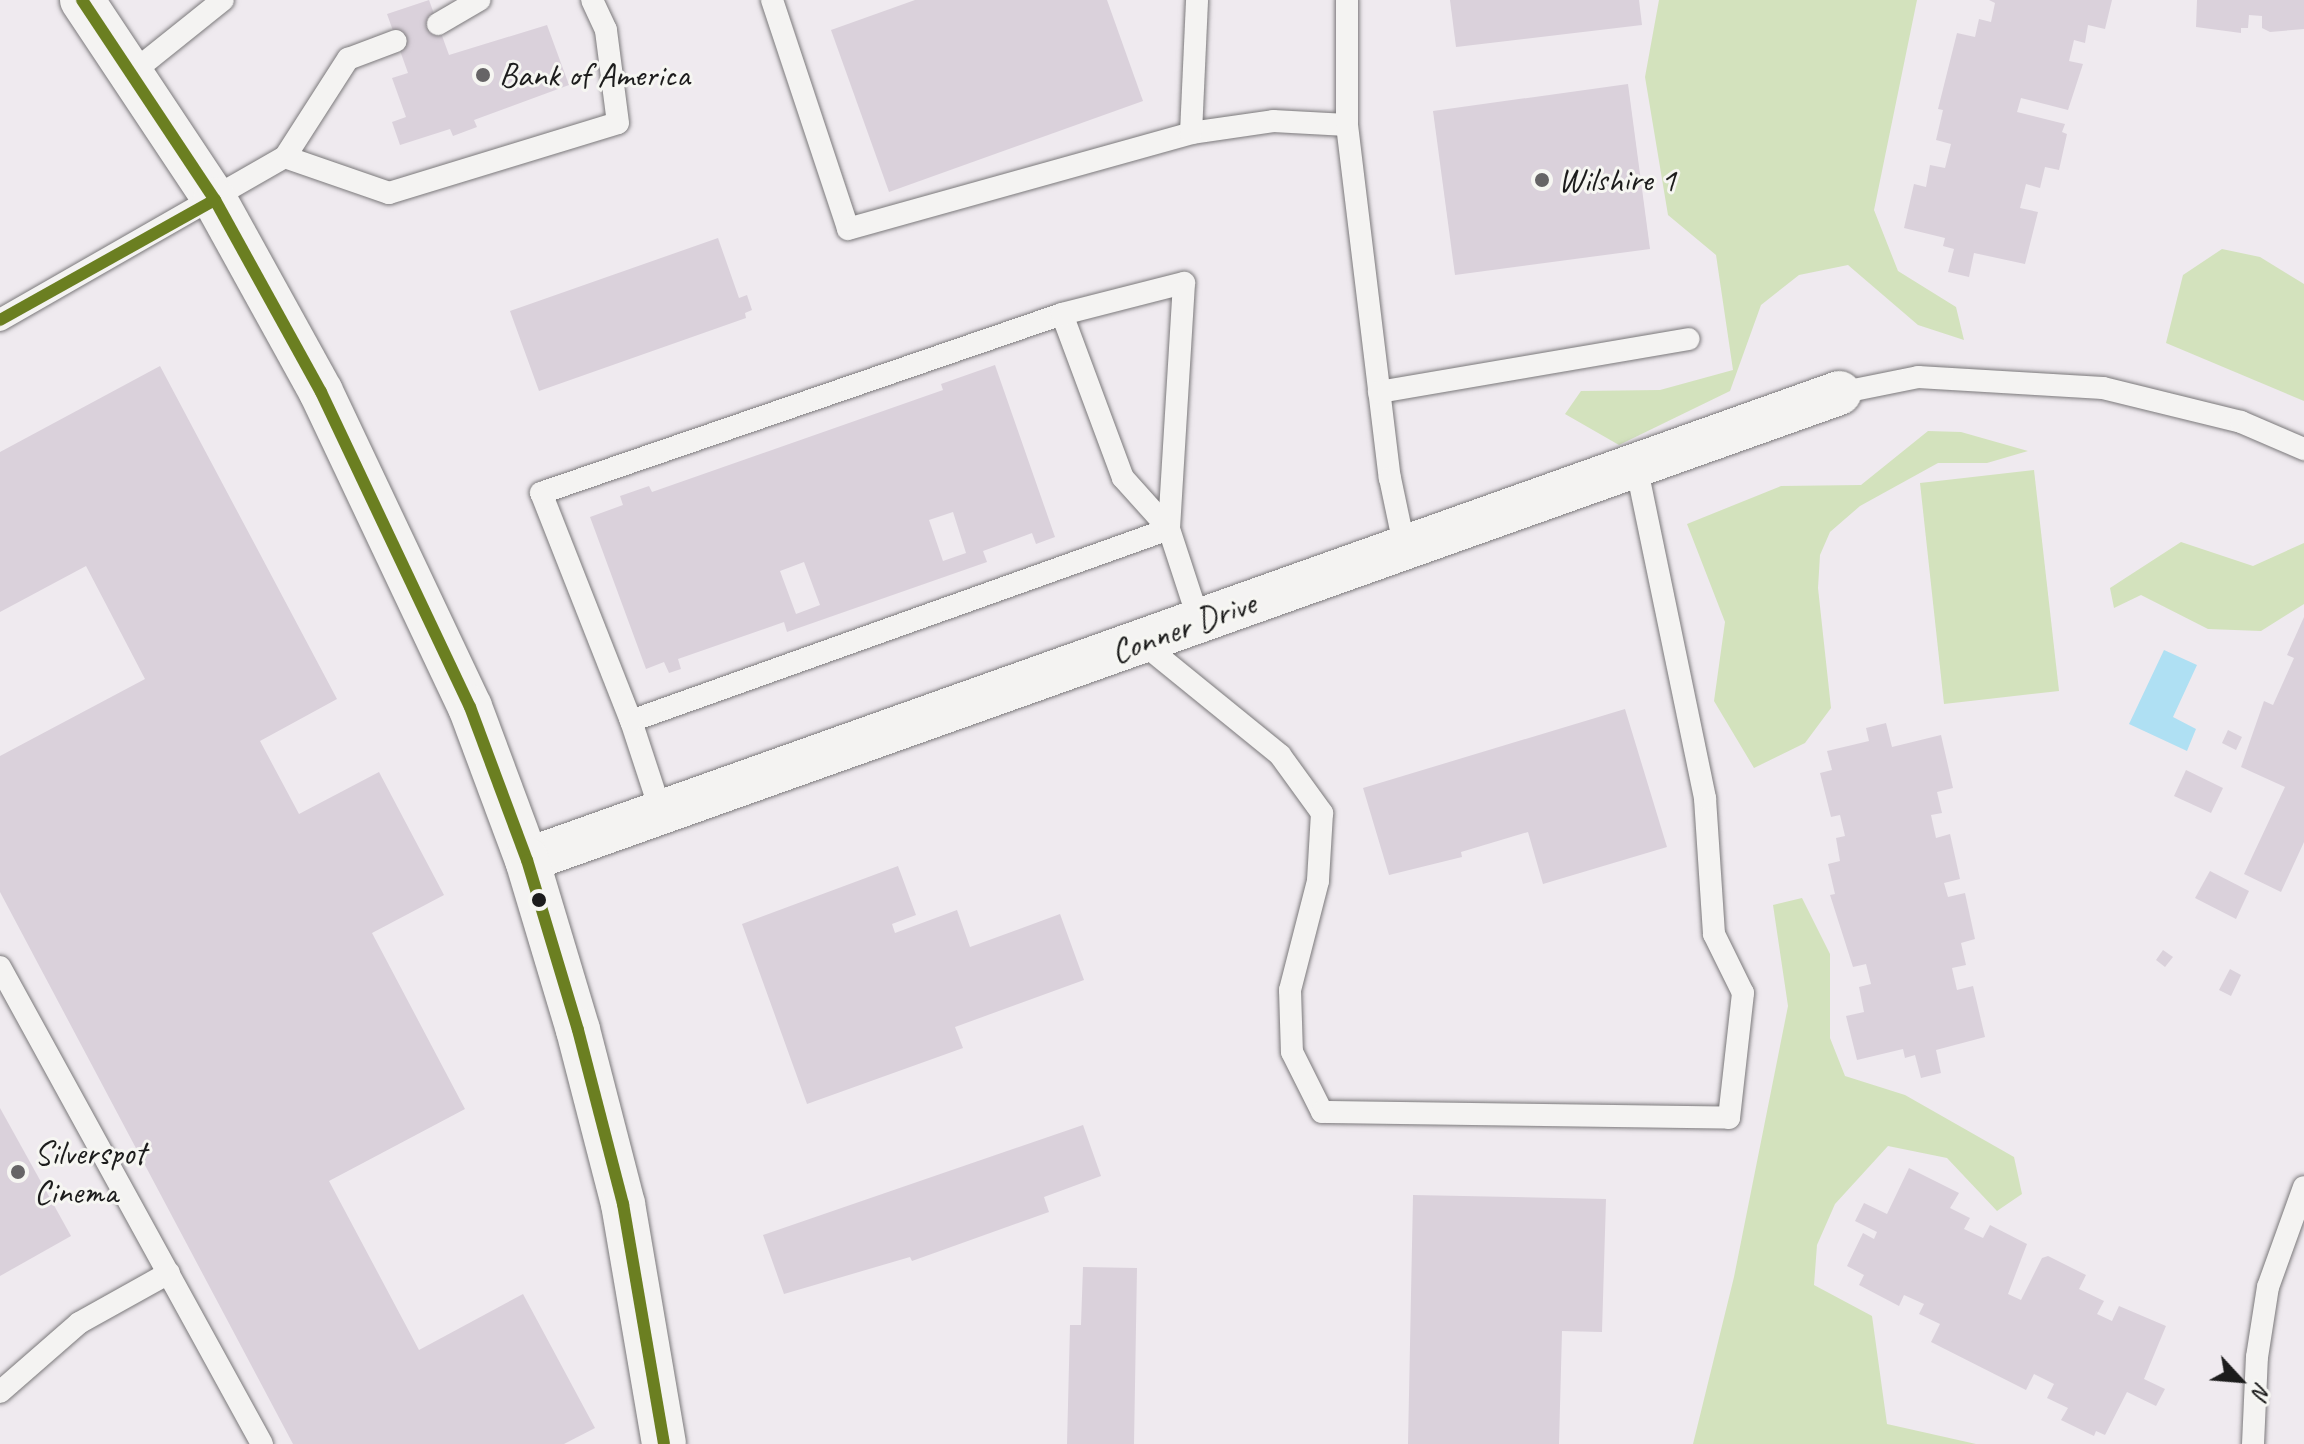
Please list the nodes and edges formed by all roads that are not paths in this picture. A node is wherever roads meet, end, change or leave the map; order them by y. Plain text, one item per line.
1 (82, 0) edge
2 (223, 0) edge
3 (479, 0) edge
4 (592, 0) edge
5 (772, 0) edge
6 (1197, 0) edge
7 (1347, 0) edge
8 (438, 24) dead end
9 (396, 41) dead end
10 (133, 72) junction
11 (1347, 125) junction
12 (1191, 133) junction
13 (285, 157) junction
14 (215, 200) junction
15 (1062, 314) junction
16 (0, 320) edge
17 (1688, 339) dead end
18 (1379, 392) junction
19 (1839, 393) joint
20 (2304, 449) edge
21 (1636, 466) junction
22 (1169, 529) junction
23 (1405, 549) junction
24 (1199, 621) junction
25 (1141, 642) junction
26 (631, 721) junction
27 (661, 812) junction
28 (527, 860) junction
29 (0, 967) edge
30 (2304, 1187) edge
31 (169, 1273) junction
32 (0, 1392) edge
33 (262, 1444) edge
34 (664, 1444) edge
35 (2253, 1444) edge

1 - 10 street
2 - 10 lane
3 - 8 lane
4 - 13 lane
5 - 12 lane
6 - 12 lane
7 - 11 lane
9 - 13 lane
10 - 14 street
11 - 12 lane
11 - 18 lane
13 - 14 lane
14 - 16 lane
14 - 28 street
15 - 22 lane
15 - 22 lane
15 - 26 lane
17 - 18 lane
18 - 23 lane
19 - 20 lane
19 - 21 street, Conner Drive
21 - 23 street, Conner Drive
21 - 25 lane
22 - 24 lane
22 - 26 lane
23 - 24 street, Conner Drive
24 - 25 street, Conner Drive
25 - 27 street, Conner Drive
26 - 27 lane
27 - 28 street, Conner Drive
28 - 34 street
29 - 31 lane
30 - 35 lane
31 - 32 lane
31 - 33 lane

